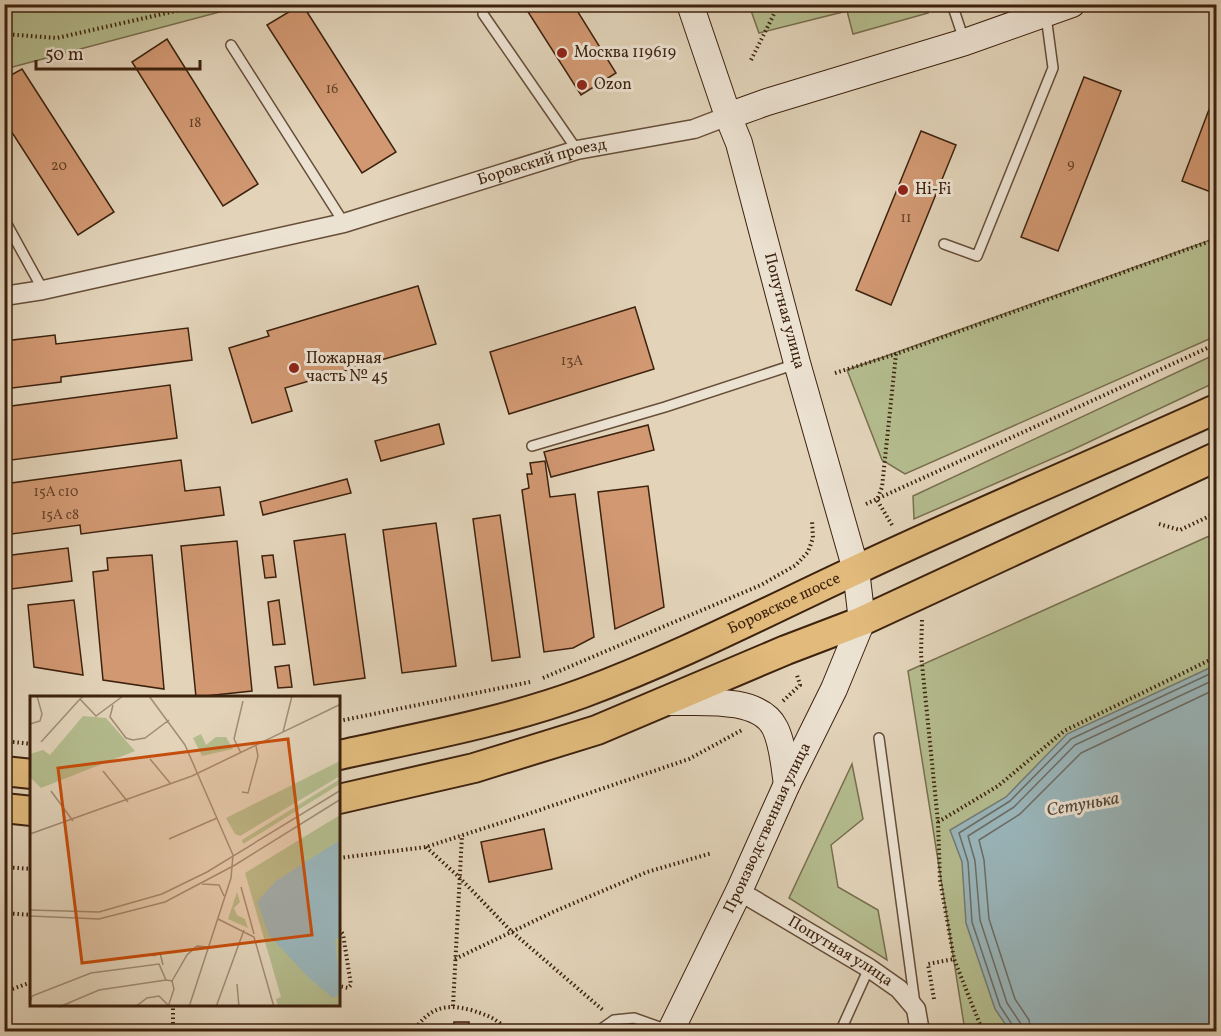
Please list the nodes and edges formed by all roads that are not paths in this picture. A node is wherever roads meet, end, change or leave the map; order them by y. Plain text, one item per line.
1 (690, 4) edge
2 (952, 4) edge
3 (1072, 4) edge
4 (483, 14) dead end
5 (1046, 14) junction
6 (965, 42) junction
7 (231, 45) dead end
8 (728, 116) junction
9 (577, 150) junction
10 (4, 219) edge
11 (344, 223) junction
12 (945, 244) dead end
13 (43, 290) junction
14 (4, 296) edge
15 (797, 363) junction
16 (1216, 409) edge
17 (532, 446) dead end
18 (1216, 457) edge
19 (856, 570) junction
20 (862, 621) junction
21 (665, 702) junction
22 (879, 738) dead end
23 (340, 755) edge
24 (4, 771) edge
25 (30, 774) edge
26 (787, 784) junction
27 (340, 799) edge
28 (4, 808) edge
29 (30, 811) edge
30 (739, 891) junction
31 (869, 968) junction
32 (916, 1009) junction
33 (670, 1031) edge
34 (597, 1032) edge
35 (840, 1032) edge
36 (920, 1032) edge

1 - 8 street, Попутная улица
2 - 6 lane
3 - 5 street, Боровский проезд
4 - 9 lane
5 - 6 street, Боровский проезд
5 - 12 lane
6 - 8 street, Боровский проезд
7 - 11 lane
8 - 9 street, Боровский проезд
8 - 15 street, Попутная улица
9 - 11 street, Боровский проезд
10 - 13 lane
11 - 13 street, Боровский проезд
13 - 14 street, Боровский проезд
15 - 17 lane
15 - 19 street, Попутная улица
16 - 19 main road, Боровское шоссе
18 - 20 main road
19 - 20 street, Попутная улица
19 - 23 main road, Боровское шоссе
20 - 21 main road
20 - 26 street, Производственная улица
21 - 26 street
21 - 27 main road
22 - 32 lane
24 - 25 main road
26 - 30 street, Производственная улица
28 - 29 main road
30 - 31 street, Попутная улица
30 - 33 street, Производственная улица
31 - 32 street, Попутная улица
31 - 35 lane
32 - 36 street
33 - 34 lane

